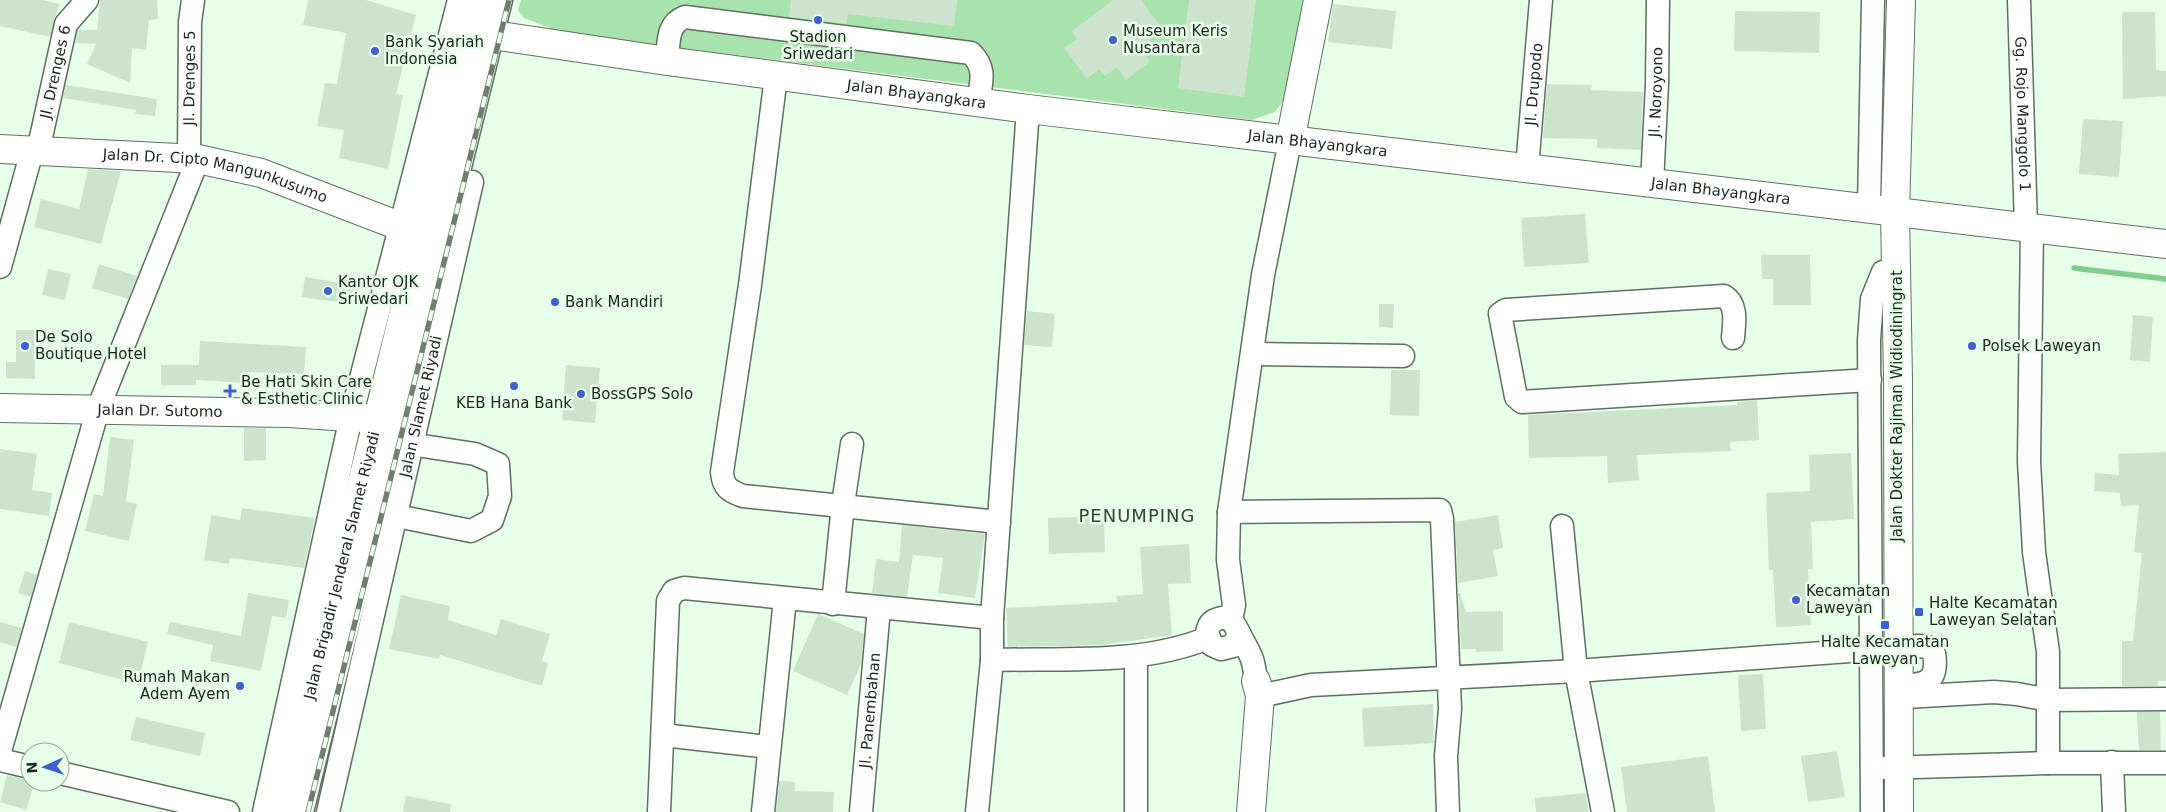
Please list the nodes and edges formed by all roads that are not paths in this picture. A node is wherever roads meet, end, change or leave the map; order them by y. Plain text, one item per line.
1 (86, 0) edge
2 (193, 0) edge
3 (460, 0) edge
4 (481, 0) edge
5 (501, 0) edge
6 (514, 0) edge
7 (1318, 0) edge
8 (1540, 0) edge
9 (1658, 0) edge
10 (1872, 0) edge
11 (1901, 0) edge
12 (2018, 0) edge
13 (490, 35) junction
14 (667, 61) junction
15 (1899, 69) junction
16 (1872, 70) junction
17 (776, 76) junction
18 (978, 103) junction
19 (1028, 109) junction
20 (1290, 141) junction
21 (0, 149) edge
22 (35, 151) junction
23 (193, 158) junction
24 (1527, 168) junction
25 (1652, 183) junction
26 (1882, 210) junction
27 (2029, 227) junction
28 (411, 231) junction
29 (2166, 244) edge
30 (0, 267) edge
31 (1896, 269) junction
32 (1733, 338) dead end
33 (1253, 354) junction
34 (1404, 356) dead end
35 (1870, 380) junction
36 (0, 408) edge
37 (98, 409) junction
38 (351, 418) junction
39 (390, 436) junction
40 (852, 444) dead end
41 (1885, 485) junction
42 (843, 504) junction
43 (377, 512) junction
44 (1229, 512) junction
45 (999, 522) junction
46 (1562, 526) dead end
47 (785, 599) junction
48 (834, 604) junction
49 (879, 608) junction
50 (992, 618) junction
51 (1225, 632) junction
52 (1885, 649) junction
53 (1136, 656) junction
54 (992, 660) junction
55 (1576, 671) junction
56 (1448, 677) junction
57 (1258, 689) junction
58 (1890, 694) junction
59 (2166, 699) edge
60 (2050, 700) junction
61 (663, 735) junction
62 (768, 747) junction
63 (0, 751) edge
64 (0, 760) edge
65 (2048, 762) junction
66 (2112, 762) junction
67 (2166, 762) edge
68 (20, 765) edge
69 (1900, 767) junction
70 (1873, 768) junction
71 (70, 776) edge
72 (228, 812) edge
73 (264, 812) edge
74 (281, 812) edge
75 (302, 812) edge
76 (328, 812) edge
77 (659, 812) edge
78 (762, 812) edge
79 (861, 812) edge
80 (977, 812) edge
81 (1136, 812) edge
82 (1251, 812) edge
83 (1448, 812) edge
84 (1603, 812) edge
85 (1872, 812) edge
86 (1900, 812) edge
87 (2114, 812) edge

1 - 22 street, Jl. Drenges 6
2 - 23 street, Jl. Drenges 5
3 - 28 street
4 - 13 main road, Jalan Brigadir Jenderal Slamet Riyadi
5 - 13 street
6 - 13 street, Jalan Slamet Riyadi
7 - 20 main road
8 - 24 street, Jl. Drupodo
9 - 25 street, Jl. Noroyono
10 - 16 street
11 - 15 main road, Jalan Dokter Rajiman Widiodiningrat
12 - 27 street, Gg. Rojo Manggolo 1
13 - 14 main road, Jalan Bhayangkara
13 - 28 main road, Jalan Brigadir Jenderal Slamet Riyadi
13 - 39 street, Jalan Slamet Riyadi
14 - 17 main road, Jalan Bhayangkara
14 - 18 street
15 - 16 street
15 - 26 main road, Jalan Dokter Rajiman Widiodiningrat
16 - 26 street
17 - 18 main road, Jalan Bhayangkara
17 - 42 street
18 - 19 main road, Jalan Bhayangkara
19 - 20 main road, Jalan Bhayangkara
19 - 45 street
20 - 24 main road, Jalan Bhayangkara
20 - 33 street
21 - 22 main road, Jalan Dr. Cipto Mangunkusumo
22 - 23 main road, Jalan Dr. Cipto Mangunkusumo
22 - 30 street, Jl. Drenges 6
23 - 28 main road, Jalan Dr. Cipto Mangunkusumo
23 - 37 street
24 - 25 main road, Jalan Bhayangkara
25 - 26 main road, Jalan Bhayangkara
26 - 27 main road, Jalan Bhayangkara
26 - 31 main road, Jalan Dokter Rajiman Widiodiningrat
27 - 29 main road, Jalan Bhayangkara
27 - 60 street, Gg. Rojo Manggolo 1
28 - 38 street
28 - 39 main road, Jalan Brigadir Jenderal Slamet Riyadi
31 - 35 street
31 - 41 main road, Jalan Dokter Rajiman Widiodiningrat
32 - 35 street
33 - 34 street
33 - 44 street
35 - 41 street
36 - 37 main road, Jalan Dr. Sutomo
37 - 38 main road, Jalan Dr. Sutomo
37 - 63 street
38 - 39 main road, Jalan Dr. Sutomo
38 - 73 street
39 - 43 main road, Jalan Brigadir Jenderal Slamet Riyadi
39 - 43 street, Jalan Slamet Riyadi
39 - 43 street
40 - 42 street
41 - 52 main road, Jalan Dokter Rajiman Widiodiningrat
42 - 45 street
42 - 48 street
43 - 74 main road, Jalan Brigadir Jenderal Slamet Riyadi
43 - 75 street
43 - 76 street, Jalan Slamet Riyadi
44 - 51 street
44 - 56 street
45 - 50 street
46 - 55 street
47 - 48 street
47 - 61 street
47 - 62 street
48 - 49 street
49 - 50 street
49 - 79 street, Jl. Panembahan
50 - 54 street
51 - 53 street
51 - 57 street
52 - 55 street
52 - 58 main road, Jalan Dokter Rajiman Widiodiningrat
52 - 58 street
53 - 54 street
53 - 81 street
54 - 80 street
55 - 56 street
55 - 84 street
56 - 57 street
56 - 83 street
57 - 82 main road
58 - 60 street
58 - 69 main road, Jalan Dokter Rajiman Widiodiningrat
58 - 70 street
59 - 60 street
60 - 65 street, Gg. Rojo Manggolo 1
61 - 62 street
61 - 77 street
62 - 78 street
64 - 68 street
65 - 66 street
65 - 69 street
66 - 67 street
66 - 87 street
69 - 70 street
69 - 86 main road, Jalan Dokter Rajiman Widiodiningrat
70 - 85 street
71 - 72 street

